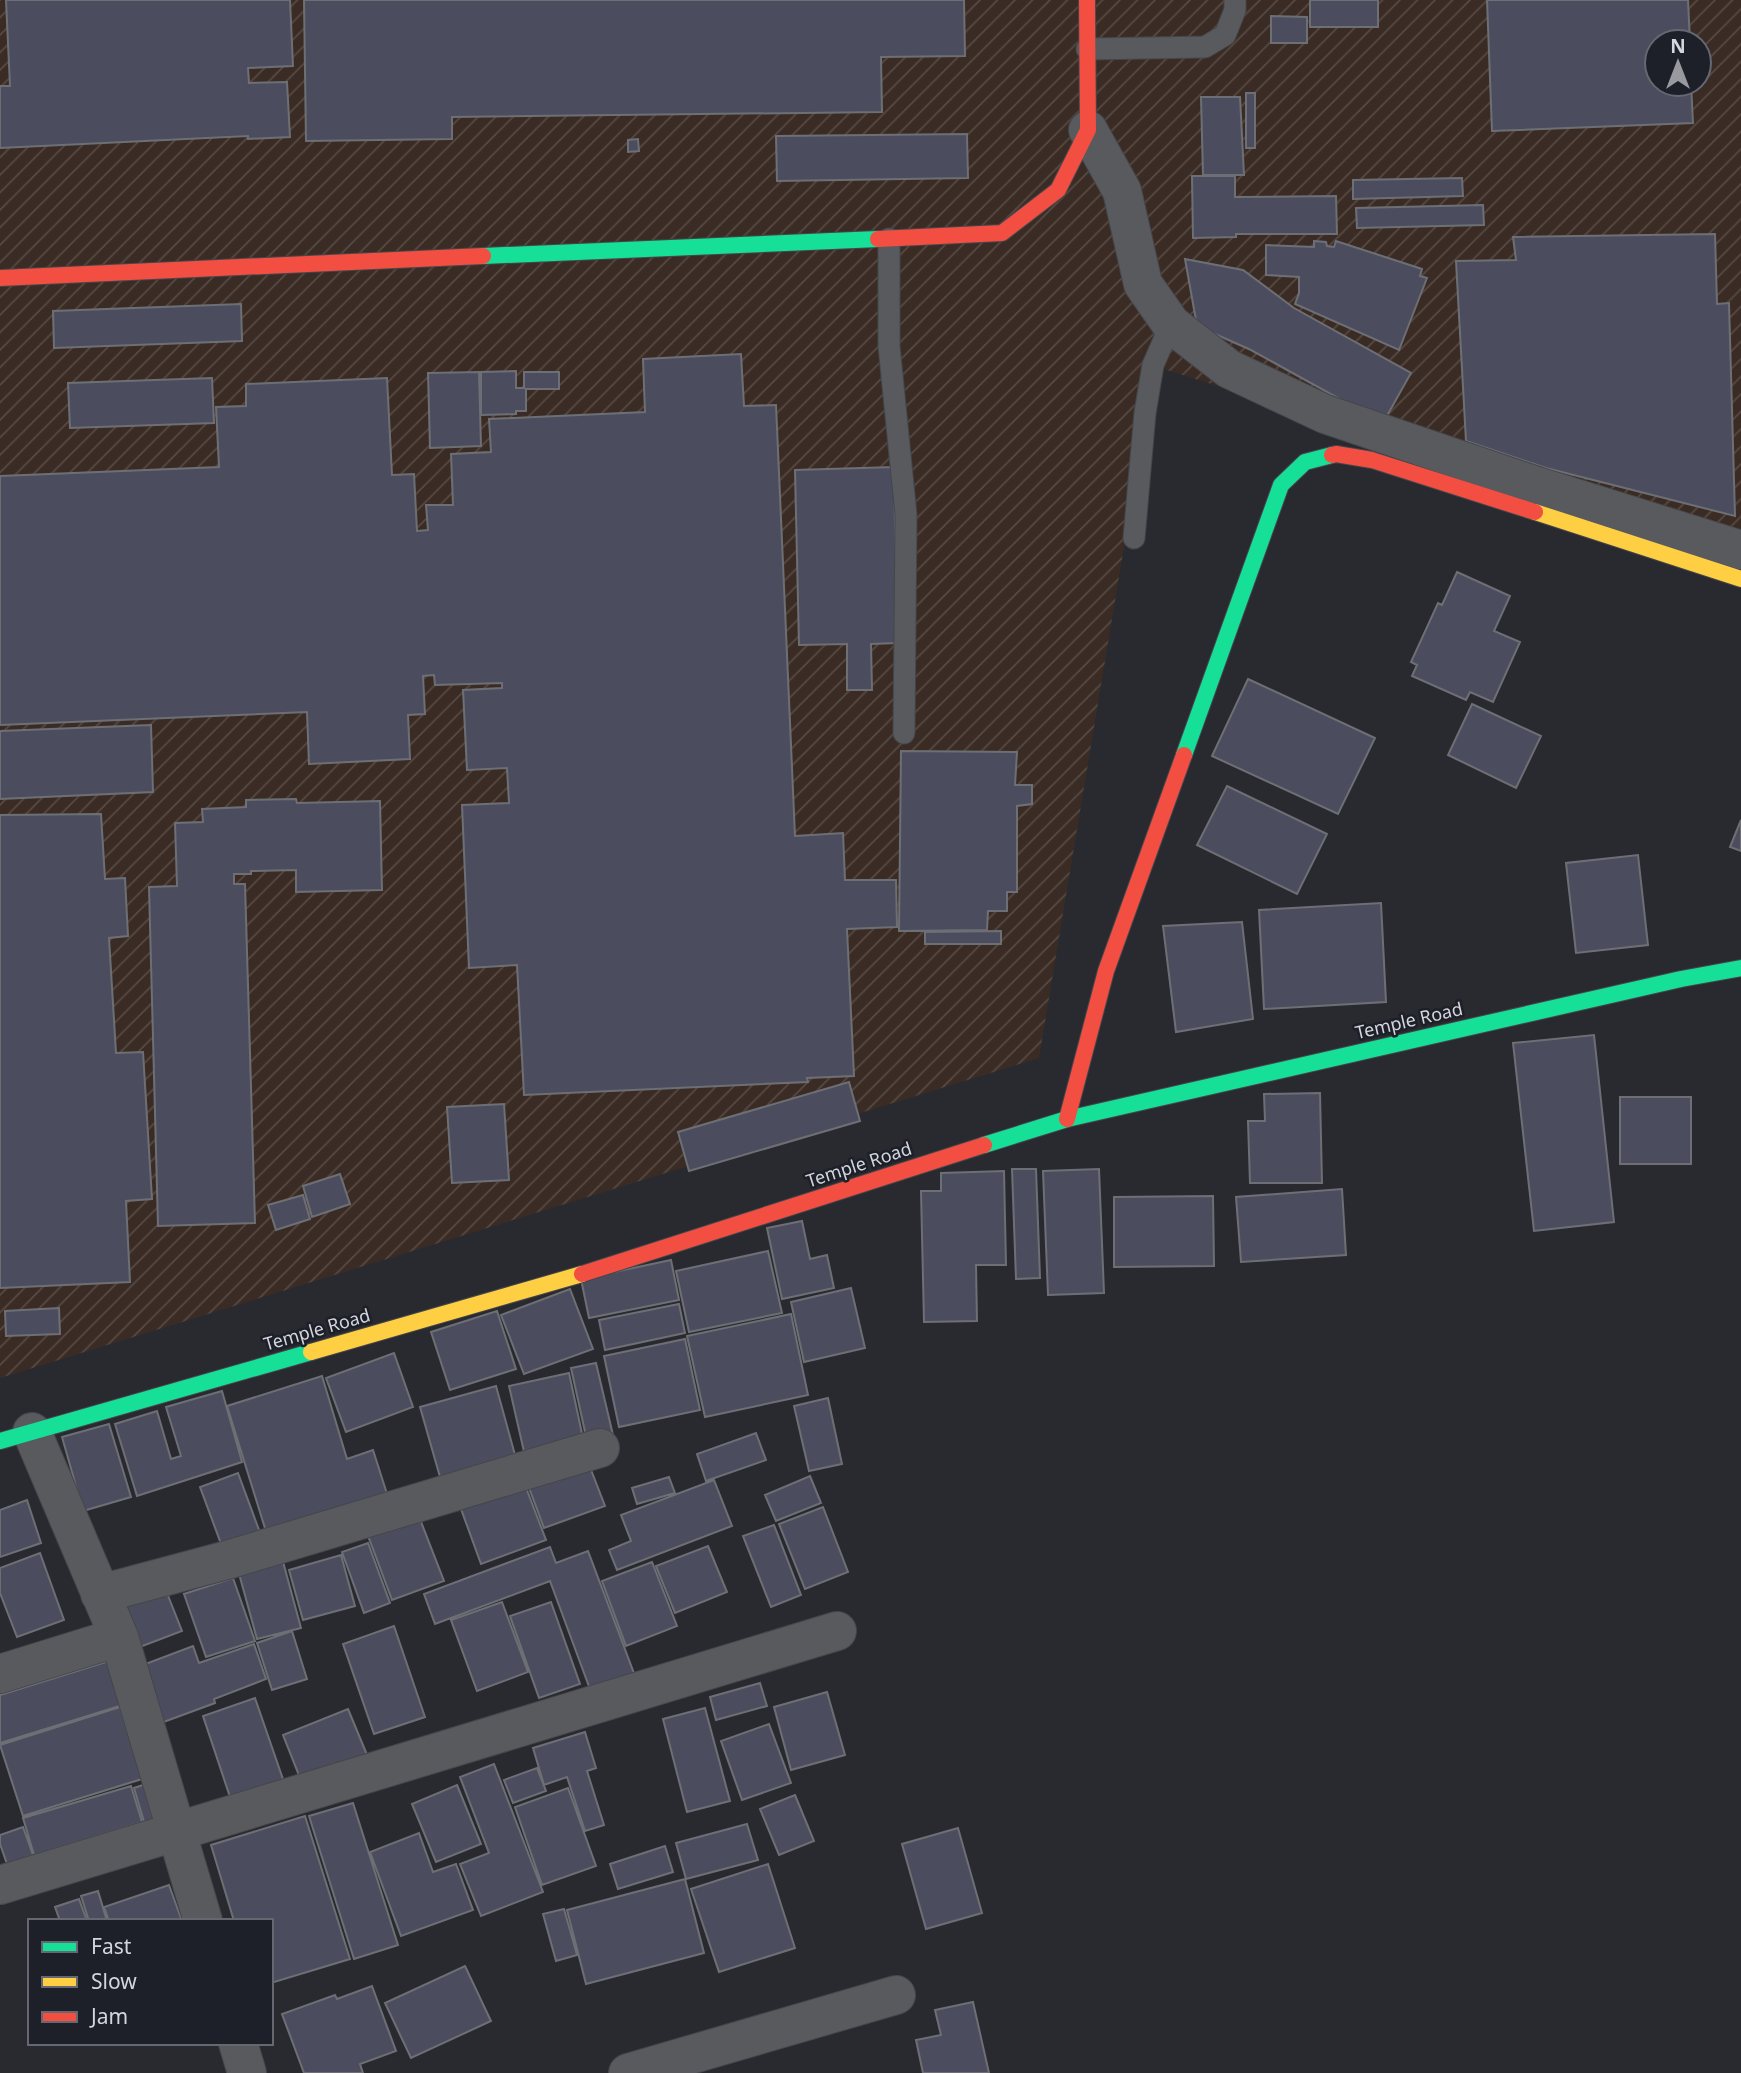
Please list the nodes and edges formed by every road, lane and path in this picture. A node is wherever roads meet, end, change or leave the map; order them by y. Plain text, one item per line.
1 (1087, 0) edge
2 (1235, 0) edge
3 (1087, 49) junction
4 (1088, 130) junction
5 (888, 239) junction
6 (0, 278) edge
7 (1171, 324) junction
8 (1134, 538) dead end
9 (1741, 550) edge
10 (1741, 579) edge
11 (904, 733) dead end
12 (1741, 968) edge
13 (1067, 1119) junction
14 (16, 1437) edge
15 (600, 1448) dead end
16 (100, 1594) junction
17 (837, 1631) dead end
18 (119, 1637) junction
19 (0, 1674) edge
20 (177, 1831) junction
21 (0, 1885) edge
22 (202, 1919) edge
23 (896, 1994) dead end
24 (239, 2045) edge
25 (247, 2073) edge
26 (628, 2073) edge

1 - 3 street
2 - 3 lane
3 - 4 street
4 - 5 street
4 - 7 street
5 - 6 street
5 - 11 lane
7 - 8 lane
7 - 9 street
10 - 13 street
12 - 13 street, Temple Road
13 - 14 street, Temple Road
14 - 16 street
15 - 16 street
16 - 18 street
17 - 20 street
18 - 19 street
18 - 20 street
20 - 21 street
20 - 22 street
23 - 26 street
24 - 25 street

